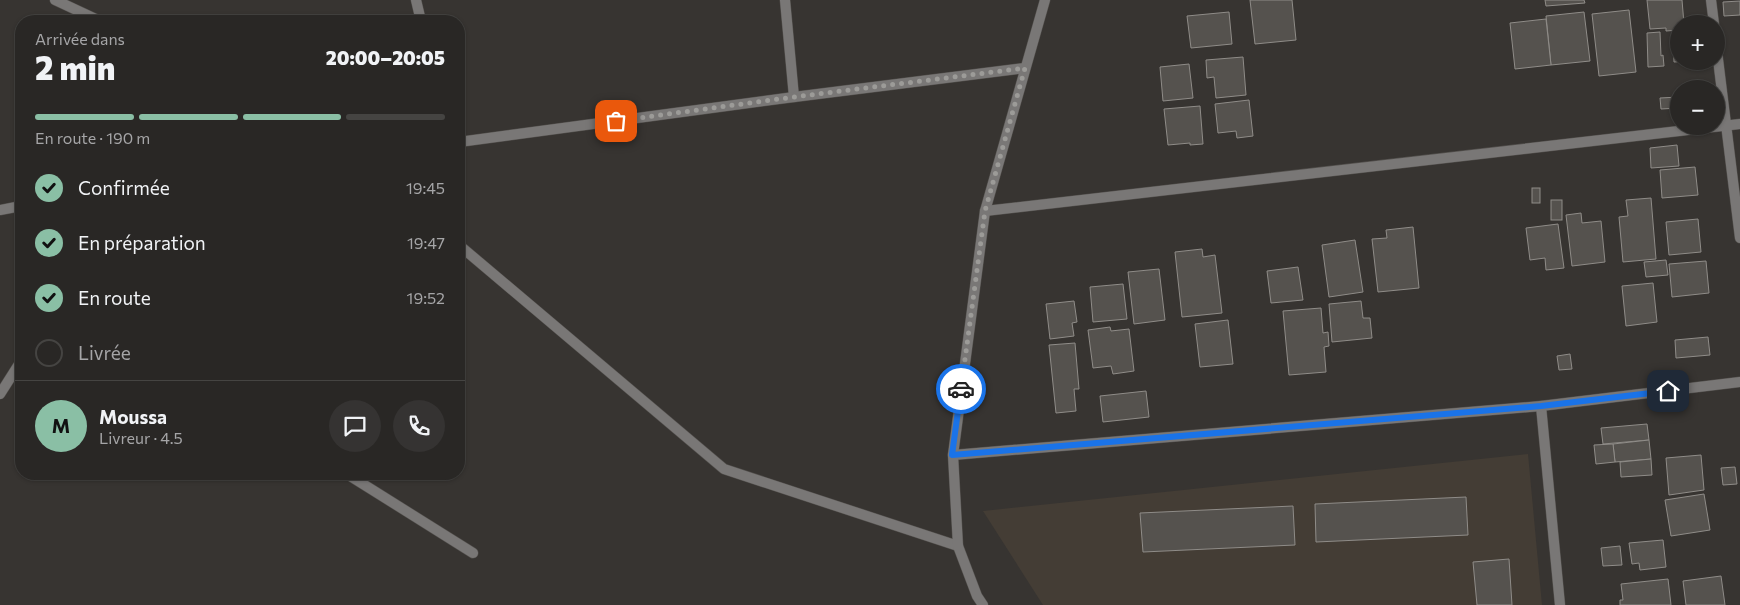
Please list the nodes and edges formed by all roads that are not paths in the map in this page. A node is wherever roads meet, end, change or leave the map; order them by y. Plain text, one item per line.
1 (55, 0) edge
2 (416, 0) edge
3 (785, 0) edge
4 (1044, 0) edge
5 (1711, 0) edge
6 (87, 15) edge
7 (420, 15) edge
8 (1713, 15) edge
9 (1025, 68) junction
10 (1719, 70) edge
11 (794, 97) junction
12 (1740, 124) edge
13 (1726, 126) junction
14 (465, 141) edge
15 (15, 207) edge
16 (0, 210) edge
17 (985, 211) junction
18 (1740, 238) edge
19 (465, 250) edge
20 (15, 370) edge
21 (1740, 382) edge
22 (0, 394) edge
23 (1541, 406) junction
24 (952, 455) junction
25 (357, 480) edge
26 (958, 546) junction
27 (474, 554) dead end
28 (980, 600) edge
29 (971, 605) edge
30 (1560, 605) edge

1 - 6 street
2 - 7 street
3 - 11 street
4 - 9 street
5 - 8 street
9 - 11 street
9 - 17 street
10 - 13 street
11 - 14 street
12 - 13 street
13 - 17 street
13 - 18 street
15 - 16 street
17 - 24 street
19 - 26 street
20 - 22 street
21 - 23 street
23 - 24 street
23 - 30 street
24 - 26 street
25 - 27 street
26 - 28 street
28 - 29 street

